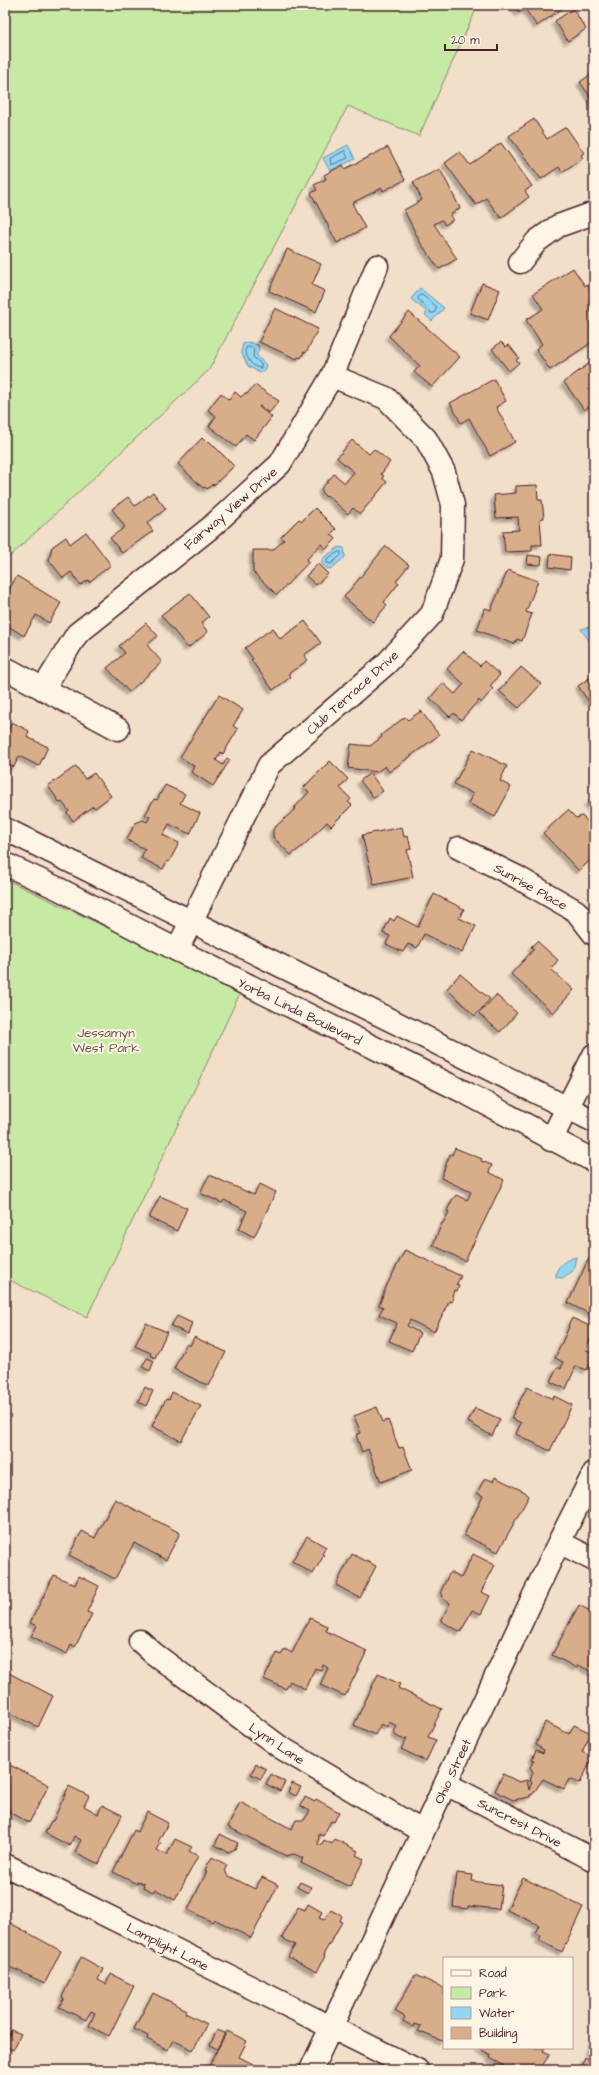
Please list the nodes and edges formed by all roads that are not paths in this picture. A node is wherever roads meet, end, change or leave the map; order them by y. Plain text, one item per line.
1 (591, 220) edge
2 (520, 262) dead end
3 (377, 266) dead end
4 (332, 376) junction
5 (5, 668) edge
6 (43, 689) junction
7 (118, 730) dead end
8 (5, 829) edge
9 (459, 848) dead end
10 (5, 864) edge
11 (191, 920) junction
12 (594, 934) edge
13 (177, 950) junction
14 (594, 1055) edge
15 (567, 1108) junction
16 (594, 1121) edge
17 (551, 1140) junction
18 (594, 1161) edge
19 (594, 1473) edge
20 (559, 1542) junction
21 (594, 1560) edge
22 (140, 1641) dead end
23 (446, 1784) junction
24 (423, 1832) junction
25 (594, 1860) edge
26 (5, 1865) edge
27 (331, 2027) junction
28 (311, 2070) edge
29 (417, 2070) edge

1 - 2 street
3 - 4 street, Fairway View Drive
4 - 6 street, Fairway View Drive
4 - 11 street, Club Terrace Drive
5 - 6 street
6 - 7 street
8 - 11 street
9 - 12 street, Sunrise Place
10 - 13 street, Yorba Linda Boulevard
11 - 13 street, Club Terrace Drive
11 - 15 street
13 - 17 street, Yorba Linda Boulevard
14 - 15 street
15 - 16 street
15 - 17 street
17 - 18 street, Yorba Linda Boulevard
19 - 20 street, Ohio Street
20 - 21 street
20 - 23 street, Ohio Street
22 - 24 street, Lynn Lane
23 - 24 street, Ohio Street
23 - 25 street, Suncrest Drive
24 - 27 street, Ohio Street
26 - 27 street, Lamplight Lane
27 - 28 street, Ohio Street
27 - 29 street, Lamplight Lane

